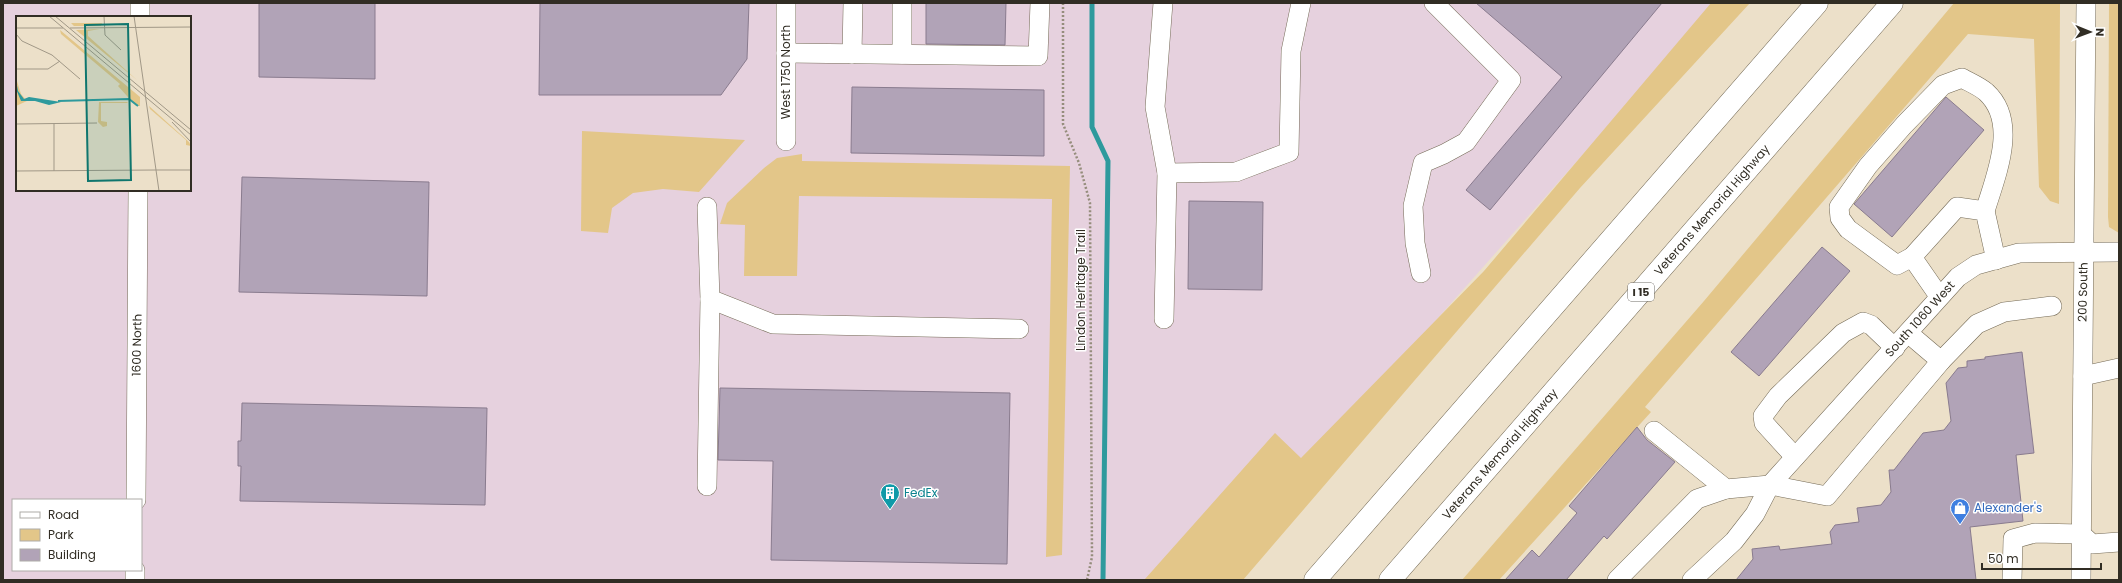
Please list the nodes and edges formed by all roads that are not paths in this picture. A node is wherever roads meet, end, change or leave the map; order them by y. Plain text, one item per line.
1 (140, 3) edge
2 (786, 3) edge
3 (853, 3) edge
4 (902, 3) edge
5 (1040, 3) edge
6 (1163, 3) edge
7 (1301, 3) edge
8 (1434, 3) edge
9 (1817, 3) edge
10 (1892, 3) edge
11 (2086, 3) edge
12 (140, 16) edge
13 (786, 53) junction
14 (852, 54) junction
15 (902, 54) junction
16 (786, 141) dead end
17 (1167, 173) junction
18 (138, 191) edge
19 (707, 207) dead end
20 (1985, 211) junction
21 (2084, 251) junction
22 (2119, 252) edge
23 (1912, 258) junction
24 (1996, 260) junction
25 (1421, 273) dead end
26 (1940, 296) junction
27 (710, 298) junction
28 (2052, 306) dead end
29 (1164, 319) dead end
30 (1019, 329) dead end
31 (1908, 333) junction
32 (1895, 348) junction
33 (1941, 361) junction
34 (2119, 368) edge
35 (2083, 376) junction
36 (1654, 431) dead end
37 (1795, 457) junction
38 (1770, 485) junction
39 (707, 486) dead end
40 (1726, 489) junction
41 (136, 499) edge
42 (2081, 534) junction
43 (2119, 542) edge
44 (1315, 580) edge
45 (1390, 580) edge
46 (1617, 580) edge
47 (1692, 580) edge
48 (2012, 580) edge
49 (2081, 580) edge

1 - 12 street
2 - 13 street, West 1750 North
3 - 14 street
4 - 15 street
5 - 15 street
6 - 17 street
7 - 17 street
8 - 25 street
9 - 44 highway
10 - 45 highway, Veterans Memorial Highway / I 15
11 - 21 street, 200 South
13 - 14 street
13 - 16 street, West 1750 North
14 - 15 street
17 - 29 street
18 - 41 street, 1600 North
19 - 27 street
20 - 23 street
20 - 23 street
20 - 24 street
21 - 22 street, South 1060 West
21 - 24 street, South 1060 West
21 - 35 street, 200 South
23 - 26 street
24 - 26 street, South 1060 West
26 - 31 street, South 1060 West
27 - 30 street
27 - 39 street
28 - 33 street
31 - 32 street, South 1060 West
31 - 33 street
32 - 37 street, South 1060 West
32 - 37 street
33 - 38 street
34 - 35 street
35 - 42 street, 200 South
36 - 40 street
37 - 38 street, South 1060 West
38 - 40 street
38 - 47 street, South 1060 West
40 - 46 street
42 - 43 street
42 - 48 street
42 - 49 street, 200 South

